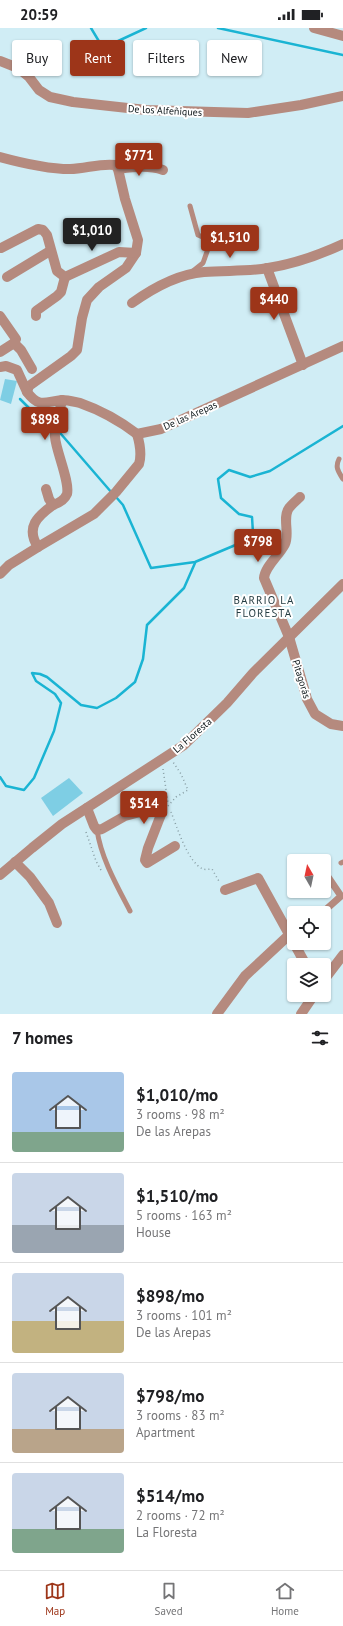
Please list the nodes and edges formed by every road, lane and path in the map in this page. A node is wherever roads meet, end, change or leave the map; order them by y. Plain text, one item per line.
1 (314, 28) edge
2 (343, 36) edge
3 (0, 61) edge
4 (343, 96) edge
5 (0, 157) edge
6 (118, 169) junction
7 (162, 170) dead end
8 (190, 206) dead end
9 (343, 244) edge
10 (1, 248) dead end
11 (50, 251) junction
12 (136, 253) junction
13 (267, 268) junction
14 (187, 275) junction
15 (7, 276) dead end
16 (65, 277) junction
17 (132, 303) dead end
18 (0, 316) edge
19 (36, 316) dead end
20 (14, 343) junction
21 (343, 346) edge
22 (0, 352) edge
23 (303, 365) junction
24 (0, 367) edge
25 (32, 369) dead end
26 (27, 392) junction
27 (62, 400) junction
28 (137, 434) junction
29 (339, 459) dead end
30 (343, 479) edge
31 (46, 490) dead end
32 (300, 497) dead end
33 (53, 505) junction
34 (38, 547) junction
35 (0, 574) edge
36 (343, 584) edge
37 (289, 637) junction
38 (343, 726) edge
39 (165, 757) junction
40 (87, 808) junction
41 (171, 812) dead end
42 (86, 830) dead end
43 (97, 830) junction
44 (175, 846) dead end
45 (15, 862) junction
46 (102, 872) dead end
47 (0, 875) edge
48 (331, 881) edge
49 (225, 890) joint
50 (330, 906) edge
51 (130, 911) dead end
52 (56, 923) dead end
53 (287, 930) edge
54 (287, 940) edge
55 (343, 955) edge
56 (331, 971) edge
57 (309, 1002) edge
58 (217, 1014) edge
59 (301, 1014) edge

1 - 2 street
3 - 4 street, De los Alfeñiques
5 - 6 street
6 - 7 street
6 - 12 street
8 - 14 lane
9 - 13 street
10 - 11 street
11 - 15 street
11 - 16 street
12 - 16 street
12 - 26 street
13 - 14 street
13 - 23 street
14 - 17 street
16 - 19 street
18 - 20 street
20 - 22 street
20 - 25 street
21 - 23 street, De las Arepas
23 - 28 street, De las Arepas
24 - 26 street
26 - 27 street
27 - 28 street
27 - 33 street
28 - 34 street
29 - 30 lane
31 - 33 street
32 - 37 street, Pitagorás
33 - 34 street
34 - 35 street
36 - 37 street, La Floresta
37 - 38 street, Pitagorás
37 - 39 street, La Floresta
39 - 39 path
39 - 40 street, La Floresta
40 - 43 street
40 - 45 street, La Floresta
41 - 49 path
42 - 46 path
43 - 44 street
43 - 51 lane
45 - 47 street, La Floresta
45 - 52 street
48 - 50 street
49 - 53 street
54 - 58 street
55 - 56 street
57 - 59 street

